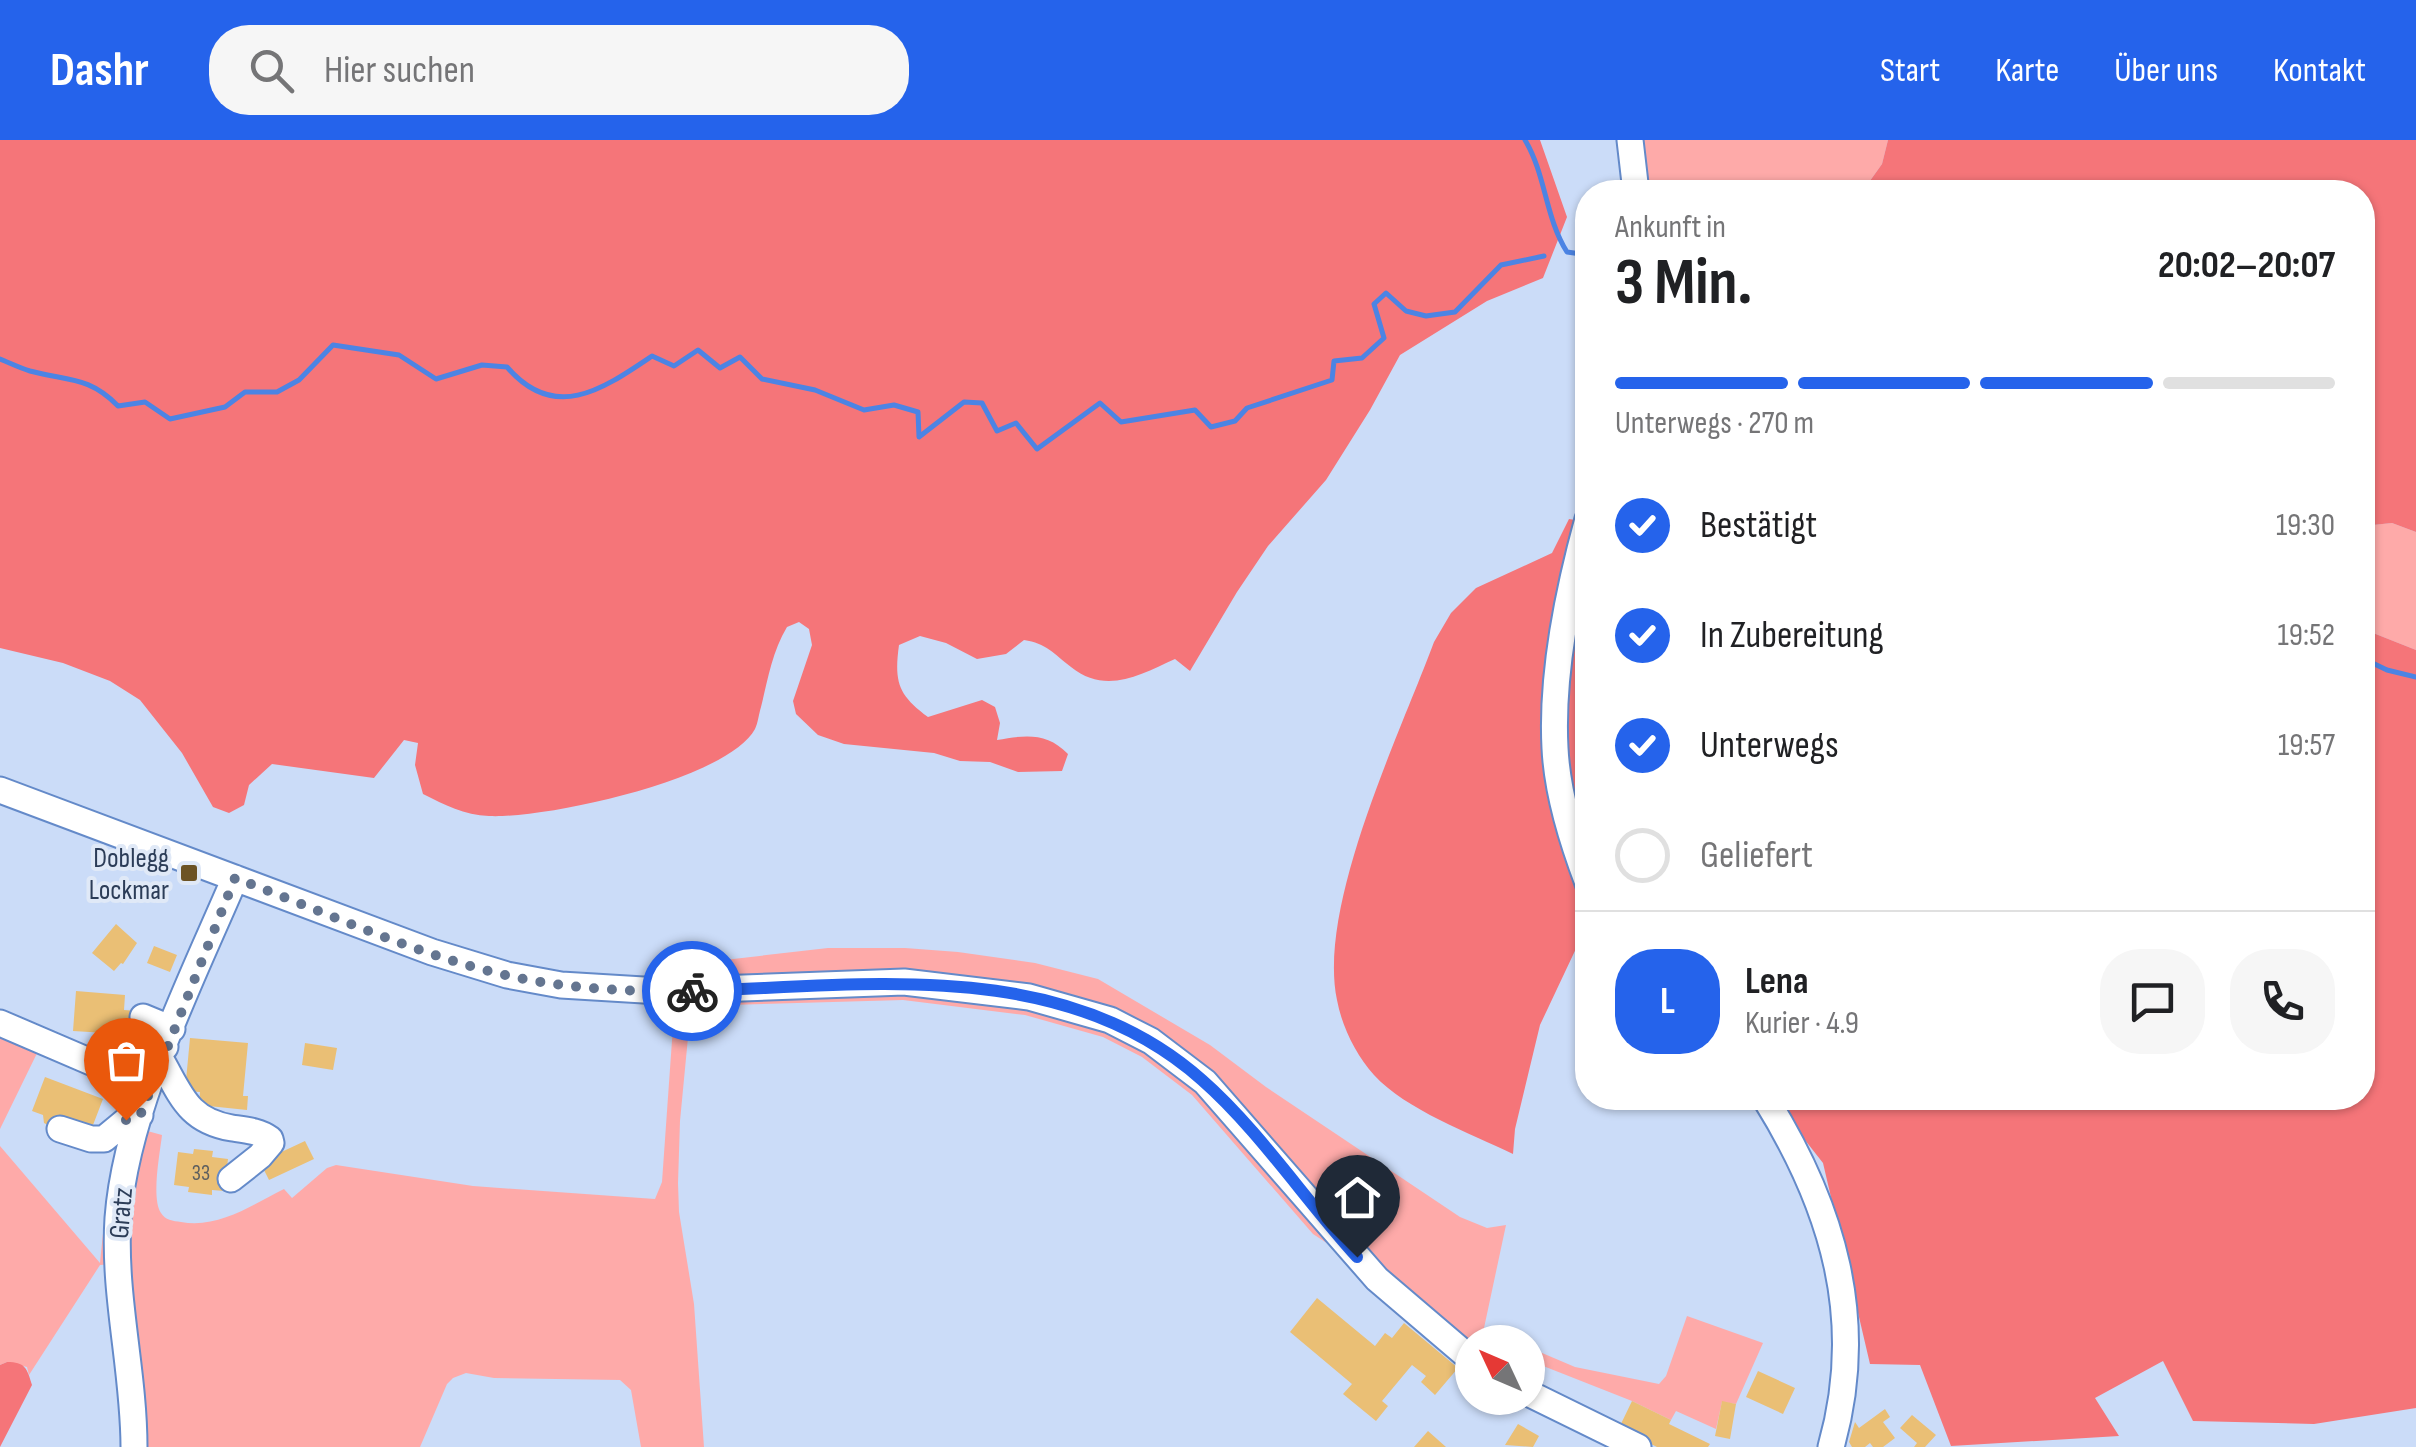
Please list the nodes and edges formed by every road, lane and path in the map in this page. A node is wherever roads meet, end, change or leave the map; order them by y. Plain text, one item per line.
1 (1630, 140) edge
2 (1635, 180) edge
3 (1575, 585) edge
4 (0, 790) edge
5 (1575, 846) edge
6 (235, 878) junction
7 (143, 1017) dead end
8 (0, 1023) edge
9 (166, 1045) junction
10 (1771, 1110) edge
11 (140, 1116) junction
12 (60, 1128) dead end
13 (231, 1179) dead end
14 (1455, 1346) edge
15 (1545, 1401) edge
16 (134, 1447) edge
17 (1638, 1447) edge
18 (1831, 1447) edge

1 - 2 street
3 - 5 street
4 - 6 street
6 - 9 street, Gratz
6 - 14 street
7 - 9 street
8 - 9 street
9 - 11 street, Gratz
9 - 13 street
10 - 18 street
11 - 12 street
11 - 16 street, Gratz
15 - 17 street

